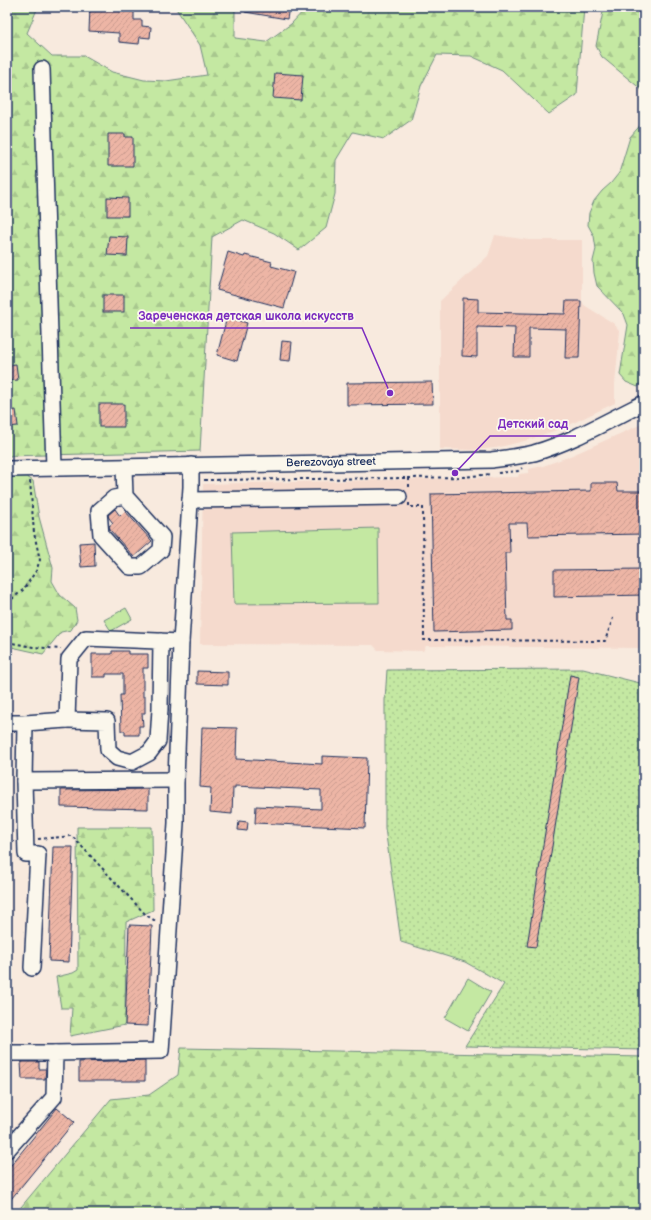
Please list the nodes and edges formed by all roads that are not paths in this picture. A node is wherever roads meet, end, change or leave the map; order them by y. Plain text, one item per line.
1 (42, 69) dead end
2 (644, 403) edge
3 (192, 465) junction
4 (124, 467) junction
5 (54, 468) junction
6 (7, 469) edge
7 (125, 496) junction
8 (406, 497) road end
9 (190, 500) junction
10 (161, 641) junction
11 (181, 642) junction
12 (67, 720) junction
13 (7, 723) edge
14 (25, 723) junction
15 (176, 780) junction
16 (24, 781) junction
17 (32, 968) dead end
18 (7, 1053) edge
19 (55, 1053) junction
20 (7, 1150) edge

1 - 5 street
2 - 3 street, Berezovaya street
3 - 4 street, Berezovaya street
3 - 9 street
4 - 5 street, Berezovaya street
4 - 7 street
5 - 6 street, Berezovaya street
7 - 7 street
8 - 9 street
9 - 11 street
10 - 11 street
10 - 12 street
10 - 12 street
11 - 15 street
12 - 14 street
13 - 14 street
14 - 16 street
15 - 16 street
15 - 19 street
16 - 17 street
18 - 19 street
19 - 20 street

